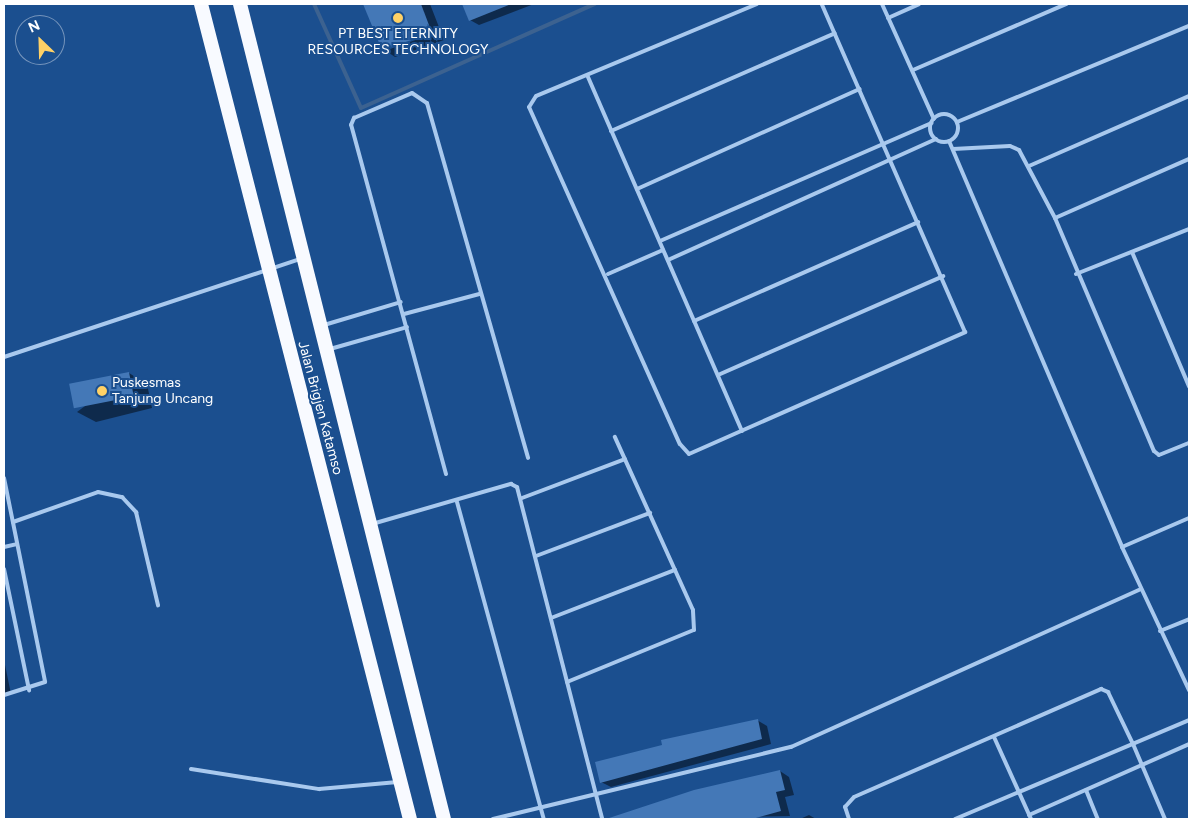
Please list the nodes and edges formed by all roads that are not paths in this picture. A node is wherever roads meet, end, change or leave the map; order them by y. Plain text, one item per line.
1 (201, 4) edge
2 (240, 4) edge
3 (757, 4) edge
4 (822, 4) edge
5 (882, 4) edge
6 (919, 4) edge
7 (1066, 4) edge
8 (888, 18) junction
9 (1189, 26) edge
10 (835, 33) junction
11 (913, 70) junction
12 (588, 77) junction
13 (860, 89) junction
14 (1189, 96) edge
15 (933, 121) junction
16 (957, 122) junction
17 (611, 132) junction
18 (936, 139) junction
19 (949, 141) junction
20 (884, 144) junction
21 (953, 149) junction
22 (1189, 159) edge
23 (890, 160) junction
24 (1029, 166) junction
25 (637, 189) junction
26 (1055, 218) junction
27 (918, 222) junction
28 (1188, 230) edge
29 (1189, 236) edge
30 (660, 241) junction
31 (664, 250) junction
32 (1132, 252) junction
33 (305, 258) junction
34 (668, 260) junction
35 (267, 269) junction
36 (608, 274) junction
37 (1076, 274) junction
38 (943, 276) junction
39 (479, 294) junction
40 (401, 302) junction
41 (404, 314) junction
42 (694, 320) junction
43 (322, 326) junction
44 (407, 327) junction
45 (327, 350) junction
46 (4, 356) edge
47 (718, 375) junction
48 (1189, 386) edge
49 (742, 431) junction
50 (615, 437) dead end
51 (1189, 442) edge
52 (528, 458) dead end
53 (626, 459) junction
54 (446, 474) dead end
55 (4, 478) edge
56 (522, 498) junction
57 (457, 502) junction
58 (650, 513) junction
59 (1189, 518) edge
60 (13, 522) junction
61 (367, 525) junction
62 (18, 544) junction
63 (4, 547) edge
64 (1122, 547) junction
65 (536, 556) junction
66 (4, 569) edge
67 (675, 570) junction
68 (1141, 589) junction
69 (158, 605) dead end
70 (551, 618) junction
71 (1189, 618) edge
72 (1160, 631) junction
73 (567, 682) junction
74 (30, 690) junction
75 (1189, 690) edge
76 (4, 695) edge
77 (1189, 720) edge
78 (994, 737) junction
79 (1133, 744) junction
80 (1189, 744) edge
81 (1143, 766) junction
82 (191, 769) dead end
83 (401, 782) junction
84 (1086, 790) junction
85 (1020, 791) junction
86 (595, 795) junction
87 (541, 808) junction
88 (1030, 817) edge
89 (410, 819) edge
90 (444, 819) edge
91 (493, 819) edge
92 (544, 819) edge
93 (602, 819) edge
94 (849, 819) edge
95 (955, 819) edge
96 (1098, 819) edge
97 (1165, 819) edge

1 - 35 highway, Jalan Brigjen Katamso
2 - 33 highway, Jalan Brigjen Katamso
3 - 12 lane
4 - 10 lane
5 - 8 lane
6 - 8 lane
7 - 11 lane
8 - 11 lane
9 - 16 lane
10 - 13 lane
10 - 17 lane
11 - 15 lane
12 - 17 lane
12 - 36 lane
13 - 20 lane
13 - 25 lane
14 - 24 lane
15 - 16 lane
15 - 18 lane
15 - 20 lane
16 - 19 lane
17 - 25 lane
18 - 19 lane
18 - 23 lane
19 - 21 lane
20 - 23 lane
20 - 30 lane
21 - 24 lane
21 - 64 lane
22 - 26 lane
23 - 27 lane
23 - 34 lane
24 - 26 lane
25 - 30 lane
26 - 37 lane
27 - 38 lane
27 - 42 lane
28 - 29 lane
28 - 32 lane
30 - 31 lane
31 - 34 lane
31 - 36 lane
32 - 37 lane
32 - 48 lane
33 - 35 lane
33 - 43 highway, Jalan Brigjen Katamso
34 - 42 lane
35 - 46 lane
35 - 83 highway, Jalan Brigjen Katamso
36 - 49 lane
37 - 51 lane
38 - 47 lane
38 - 49 lane
39 - 40 lane
39 - 41 lane
39 - 52 lane
40 - 41 lane
40 - 43 lane
41 - 44 lane
42 - 47 lane
43 - 45 highway, Jalan Brigjen Katamso
44 - 45 lane
44 - 54 lane
45 - 61 highway, Jalan Brigjen Katamso
47 - 49 lane
50 - 53 lane
53 - 56 lane
53 - 58 lane
55 - 60 lane
56 - 57 lane
56 - 65 lane
57 - 61 lane
57 - 87 lane
58 - 65 lane
58 - 67 lane
59 - 64 lane
60 - 62 lane
60 - 69 lane
61 - 90 highway, Jalan Brigjen Katamso
62 - 63 lane
62 - 74 lane
64 - 68 lane
65 - 70 lane
66 - 74 lane
67 - 70 lane
67 - 73 lane
68 - 72 lane
68 - 86 lane
70 - 73 lane
71 - 72 lane
72 - 75 lane
73 - 86 lane
74 - 76 lane
77 - 79 lane
78 - 79 lane
78 - 85 lane
78 - 94 lane
79 - 81 lane
79 - 85 lane
80 - 81 lane
81 - 84 lane
81 - 97 lane
82 - 83 lane
83 - 89 highway, Jalan Brigjen Katamso
84 - 88 lane
84 - 96 lane
85 - 88 lane
85 - 95 lane
86 - 87 lane
86 - 93 lane
87 - 91 lane
87 - 92 lane

